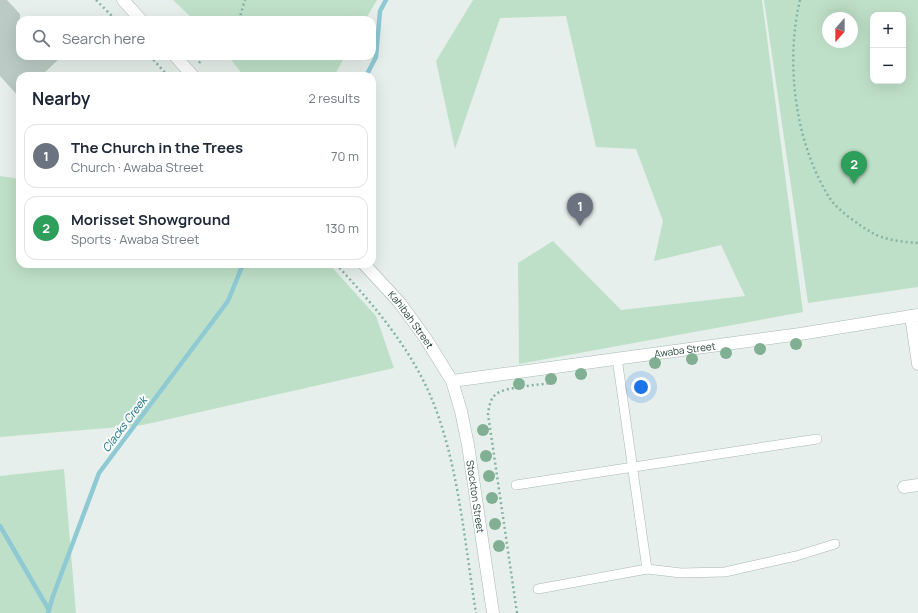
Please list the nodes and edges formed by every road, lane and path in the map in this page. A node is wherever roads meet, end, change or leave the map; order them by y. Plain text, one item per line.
1 (96, 0) edge
2 (123, 0) edge
3 (245, 0) edge
4 (800, 0) edge
5 (112, 16) edge
6 (137, 16) edge
7 (240, 16) edge
8 (154, 60) edge
9 (178, 60) edge
10 (164, 72) edge
11 (189, 72) edge
12 (918, 243) edge
13 (340, 268) edge
14 (368, 268) edge
15 (915, 315) edge
16 (618, 358) junction
17 (918, 364) edge
18 (452, 380) junction
19 (817, 440) dead end
20 (633, 468) junction
21 (516, 485) dead end
22 (918, 485) edge
23 (904, 487) dead end
24 (835, 544) dead end
25 (647, 569) junction
26 (538, 588) dead end
27 (476, 613) edge
28 (493, 613) edge

1 - 5 path
2 - 6 street
3 - 7 path
4 - 12 path
8 - 10 path
9 - 11 street
13 - 27 path
14 - 18 street, Kahibah Street
15 - 16 street, Awaba Street
15 - 17 street
16 - 18 street, Awaba Street
16 - 20 lane
18 - 28 street, Stockton Street
19 - 20 lane
20 - 21 lane
20 - 25 lane
22 - 23 street
24 - 25 lane
25 - 26 lane

